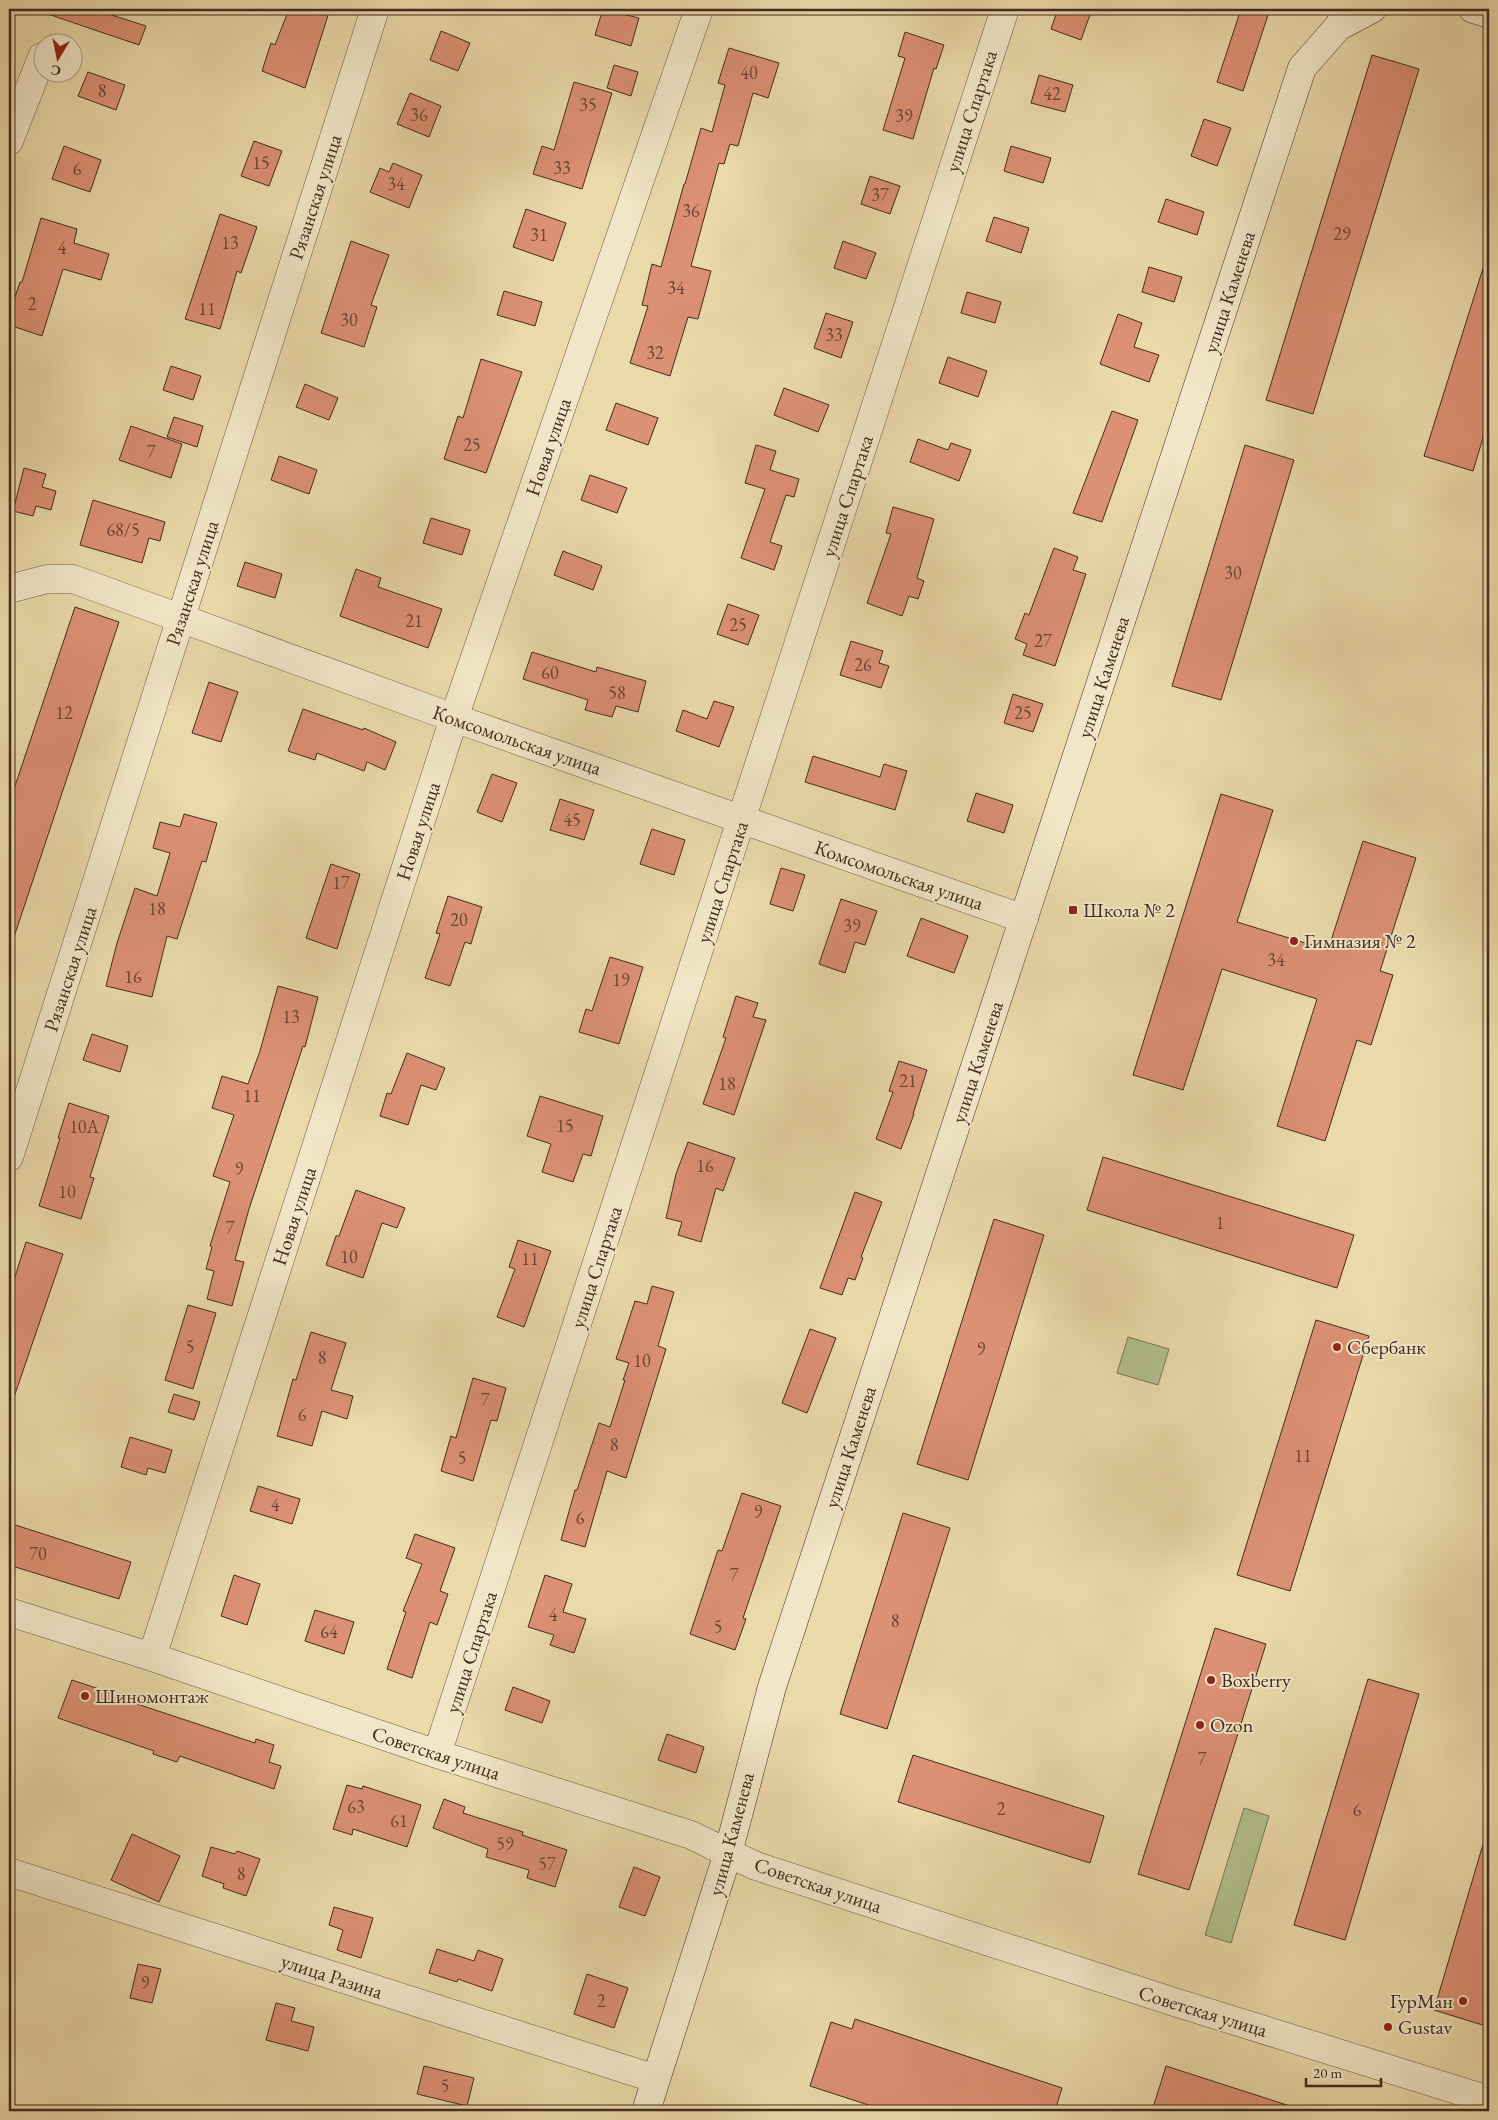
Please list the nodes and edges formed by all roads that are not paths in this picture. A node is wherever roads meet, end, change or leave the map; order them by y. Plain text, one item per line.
1 (375, 9) edge
2 (699, 9) edge
3 (1005, 9) edge
4 (1372, 9) edge
5 (1473, 9) edge
6 (1489, 14) edge
7 (1343, 18) edge
8 (32, 82) edge
9 (9, 141) edge
10 (10, 589) edge
11 (181, 619) junction
12 (454, 718) junction
13 (742, 819) junction
14 (1024, 919) junction
15 (9, 1157) edge
16 (9, 1612) edge
17 (152, 1657) junction
18 (437, 1754) junction
19 (728, 1853) junction
20 (9, 1872) edge
21 (656, 2079) junction
22 (1489, 2100) edge
23 (646, 2111) edge

1 - 11 street, Рязанская улица
2 - 12 street, Новая улица
3 - 13 street, улица Спартака
4 - 7 street
5 - 6 street
7 - 14 street, улица Каменева
8 - 9 street
10 - 11 street, Комсомольская улица
11 - 12 street, Комсомольская улица
11 - 15 street, Рязанская улица
12 - 13 street, Комсомольская улица
12 - 17 street, Новая улица
13 - 14 street, Комсомольская улица
13 - 18 street, улица Спартака
14 - 19 street, улица Каменева
16 - 17 street, Советская улица
17 - 18 street, Советская улица
18 - 19 street, Советская улица
19 - 21 street, улица Каменева
19 - 22 street, Советская улица
20 - 21 street, улица Разина
21 - 23 street, улица Каменева

